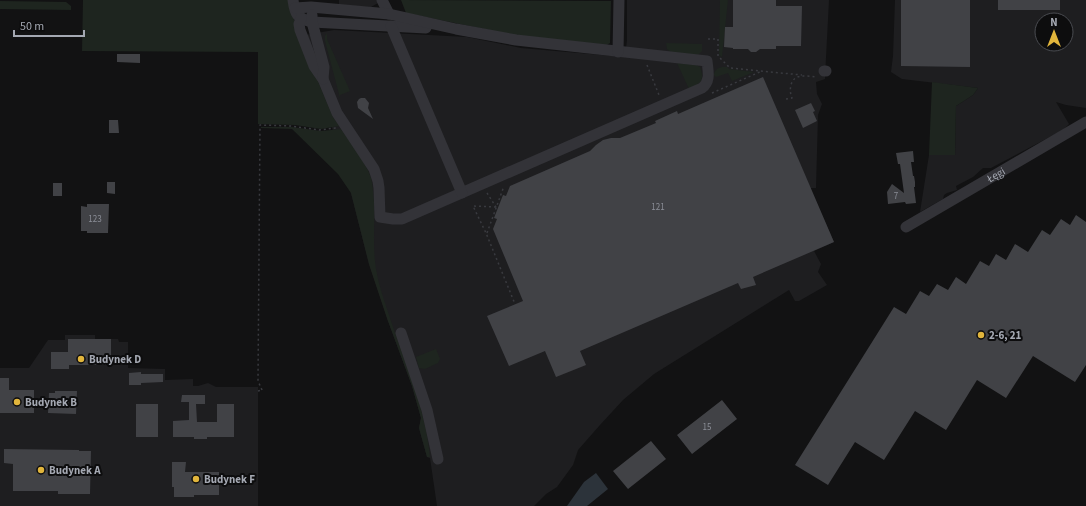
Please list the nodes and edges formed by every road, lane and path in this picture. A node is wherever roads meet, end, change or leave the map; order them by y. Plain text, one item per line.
1 (382, 0) edge
2 (619, 0) edge
3 (294, 4) edge
4 (310, 4) edge
5 (389, 14) junction
6 (300, 18) junction
7 (312, 22) junction
8 (390, 26) junction
9 (456, 29) junction
10 (708, 38) dead end
11 (618, 52) junction
12 (650, 55) junction
13 (825, 71) dead end
14 (802, 75) junction
15 (324, 78) junction
16 (786, 100) dead end
17 (661, 101) dead end
18 (1086, 122) edge
19 (346, 126) junction
20 (506, 182) dead end
21 (462, 193) junction
22 (496, 207) junction
23 (906, 227) dead end
24 (486, 233) junction
25 (515, 304) dead end
26 (401, 333) dead end
27 (258, 391) dead end
28 (438, 459) dead end

1 - 5 street
2 - 11 street
3 - 4 street
3 - 6 street
4 - 5 street
4 - 7 street
5 - 9 street
6 - 7 street
6 - 15 street
7 - 8 street
7 - 15 street
8 - 9 street
8 - 21 street
9 - 11 street
10 - 14 path
11 - 12 street
12 - 17 path
12 - 21 street
13 - 14 path
14 - 16 path
15 - 19 street
18 - 23 street, Łęgi
19 - 21 street
19 - 27 path
20 - 22 path
22 - 24 path
22 - 24 path
24 - 25 path
26 - 28 street

